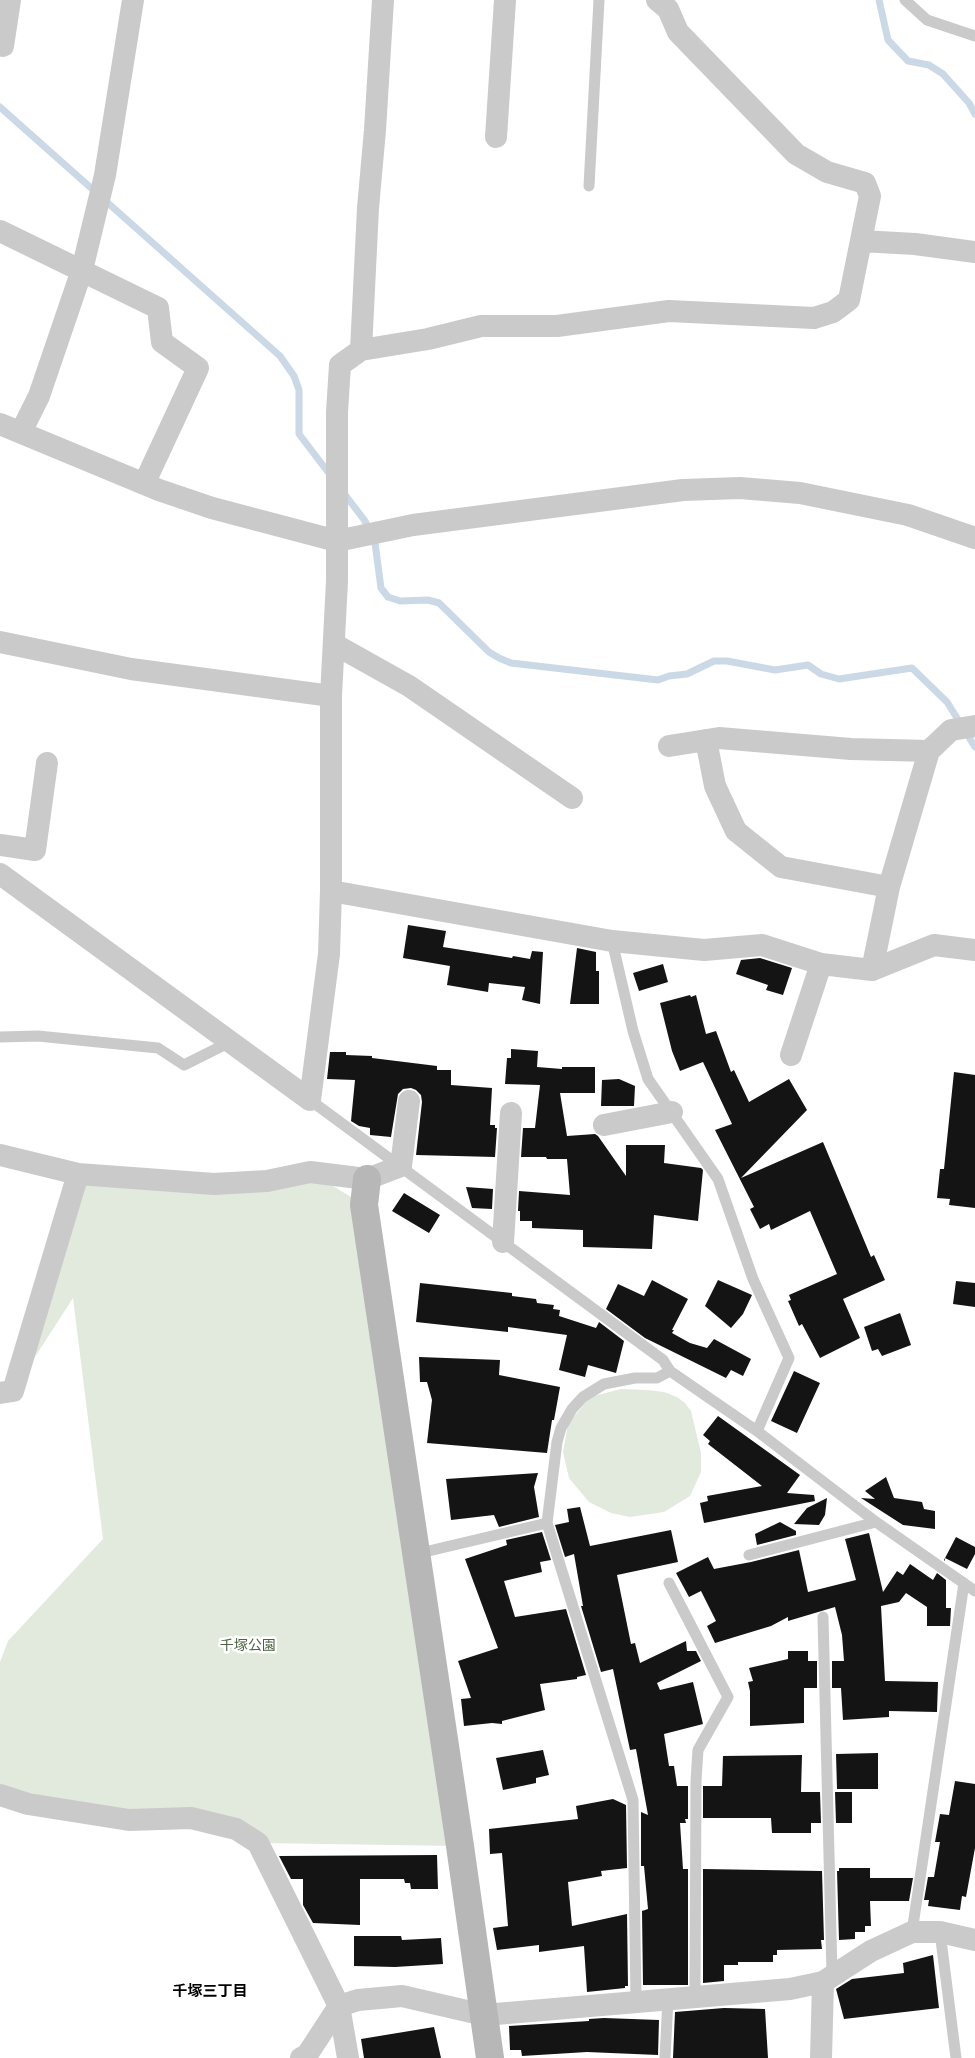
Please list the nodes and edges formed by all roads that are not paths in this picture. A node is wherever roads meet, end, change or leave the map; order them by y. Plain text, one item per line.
1 (10, 0) edge
2 (132, 0) edge
3 (384, 0) edge
4 (505, 0) edge
5 (599, 0) edge
6 (657, 0) edge
7 (904, 0) edge
8 (975, 36) edge
9 (3, 46) dead end
10 (496, 138) dead end
11 (589, 186) dead end
12 (0, 231) edge
13 (860, 241) junction
14 (975, 252) edge
15 (82, 270) junction
16 (361, 350) junction
17 (0, 424) edge
18 (21, 432) junction
19 (144, 484) junction
20 (975, 538) edge
21 (337, 541) junction
22 (0, 642) edge
23 (334, 644) junction
24 (331, 696) junction
25 (975, 726) edge
26 (706, 740) junction
27 (669, 746) dead end
28 (929, 751) junction
29 (47, 762) dead end
30 (572, 798) dead end
31 (0, 845) edge
32 (0, 874) edge
33 (889, 887) junction
34 (331, 891) junction
35 (612, 941) junction
36 (974, 948) edge
37 (821, 964) junction
38 (872, 970) junction
39 (0, 1037) edge
40 (230, 1042) junction
41 (791, 1055) dead end
42 (310, 1100) junction
43 (409, 1101) dead end
44 (672, 1112) junction
45 (511, 1113) dead end
46 (604, 1125) dead end
47 (0, 1154) edge
48 (400, 1166) junction
49 (78, 1174) junction
50 (367, 1179) junction
51 (503, 1242) junction
52 (670, 1371) junction
53 (0, 1393) edge
54 (757, 1431) junction
55 (876, 1522) junction
56 (546, 1523) junction
57 (416, 1554) junction
58 (749, 1555) dead end
59 (669, 1583) dead end
60 (964, 1583) junction
61 (975, 1591) edge
62 (823, 1617) dead end
63 (0, 1795) edge
64 (912, 1932) junction
65 (940, 1932) junction
66 (975, 1940) edge
67 (828, 1978) junction
68 (695, 1997) junction
69 (668, 1998) junction
70 (636, 2001) junction
71 (339, 2006) junction
72 (484, 2015) junction
73 (301, 2058) edge
74 (348, 2058) edge
75 (490, 2058) edge
76 (666, 2058) edge
77 (821, 2058) edge
78 (956, 2058) edge

1 - 9 street
2 - 15 street
3 - 16 street
4 - 10 street
5 - 11 lane
6 - 13 street
7 - 8 lane
12 - 15 street
13 - 14 street
13 - 16 street
15 - 18 street
15 - 19 street
16 - 21 street
17 - 18 street
18 - 19 street
19 - 21 street
20 - 21 street
21 - 23 street
22 - 24 street
23 - 24 street
23 - 30 street
24 - 34 street
25 - 28 street
26 - 27 street
26 - 28 street
26 - 33 street
28 - 33 street
29 - 31 street
32 - 40 street
33 - 38 street
34 - 35 street
34 - 42 street
35 - 37 street
35 - 44 lane
36 - 38 street
37 - 38 street
37 - 41 street
39 - 40 lane
40 - 42 street
42 - 48 lane
43 - 48 street
44 - 46 street
44 - 54 lane
45 - 51 street
47 - 49 street
48 - 50 street
48 - 51 lane
49 - 50 street
49 - 53 street
50 - 57 street
51 - 52 lane
52 - 54 lane
52 - 56 lane
54 - 55 lane
55 - 58 lane
55 - 60 lane
56 - 57 lane
56 - 70 lane
57 - 72 street
59 - 68 lane
60 - 61 lane
60 - 64 lane
62 - 67 lane
63 - 71 street
64 - 65 street
64 - 67 street
65 - 66 street
65 - 78 lane
67 - 68 street
67 - 77 street
68 - 69 street
69 - 70 street
69 - 76 lane
70 - 72 street
71 - 72 street
71 - 73 street
71 - 74 street
72 - 75 street

